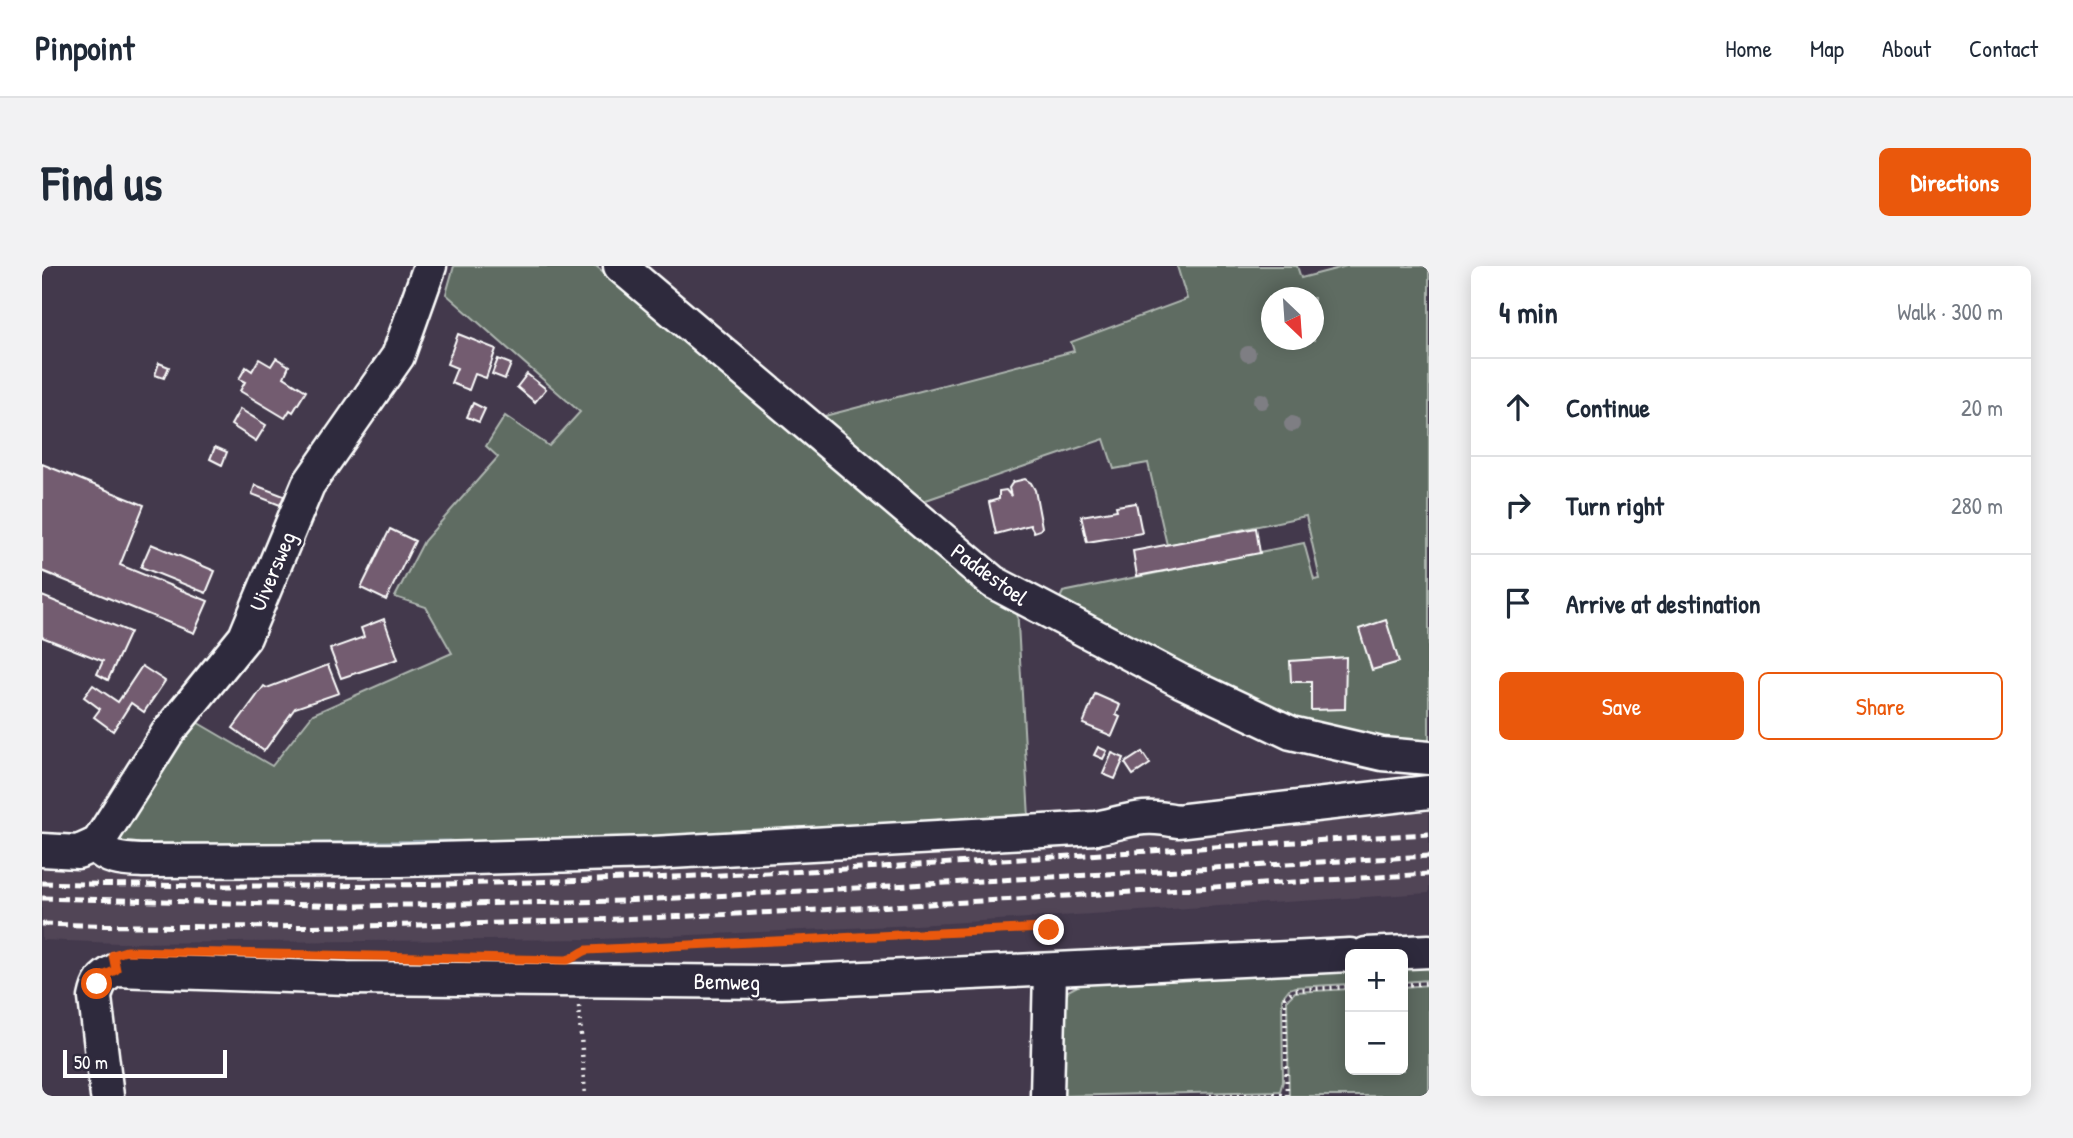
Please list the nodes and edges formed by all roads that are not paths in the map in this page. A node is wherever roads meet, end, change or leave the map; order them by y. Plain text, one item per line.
1 (430, 266) edge
2 (620, 266) edge
3 (1429, 758) edge
4 (1429, 792) edge
5 (86, 848) junction
6 (42, 850) edge
7 (1429, 951) edge
8 (1408, 952) edge
9 (1345, 955) edge
10 (1052, 959) junction
11 (107, 1096) edge
12 (1047, 1096) edge

1 - 5 street, Uiversweg
2 - 3 street, Paddestoel
4 - 5 street
5 - 6 street
7 - 8 street
9 - 10 street, Bemweg
10 - 11 street, Bemweg
10 - 12 street

